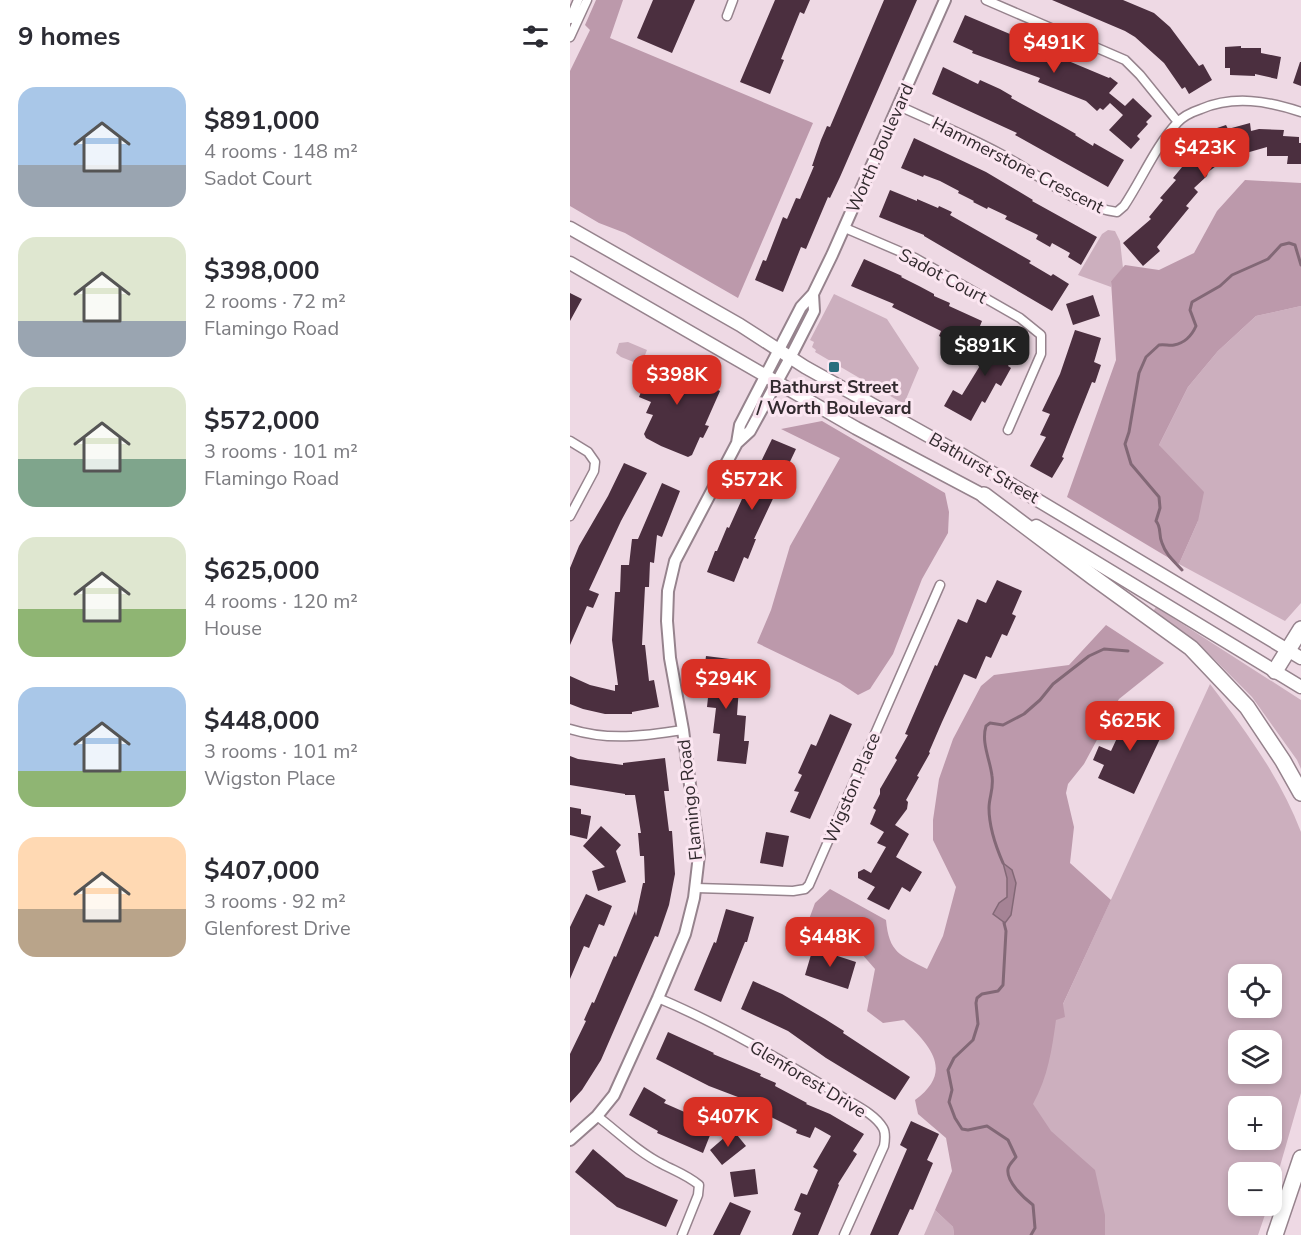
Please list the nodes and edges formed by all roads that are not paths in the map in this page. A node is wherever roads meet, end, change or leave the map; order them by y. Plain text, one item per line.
1 (578, 0) edge
2 (587, 0) edge
3 (733, 0) edge
4 (945, 0) edge
5 (986, 0) edge
6 (727, 16) dead end
7 (570, 19) edge
8 (570, 37) edge
9 (899, 106) junction
10 (1301, 112) edge
11 (1178, 122) junction
12 (570, 228) edge
13 (845, 228) junction
14 (570, 263) edge
15 (813, 294) junction
16 (779, 350) junction
17 (790, 358) junction
18 (766, 375) junction
19 (778, 381) junction
20 (1008, 430) dead end
21 (570, 441) edge
22 (737, 443) junction
23 (984, 495) junction
24 (570, 516) edge
25 (940, 585) dead end
26 (1301, 629) edge
27 (1294, 654) edge
28 (1275, 671) junction
29 (1301, 687) edge
30 (570, 729) edge
31 (683, 730) junction
32 (1301, 793) edge
33 (696, 888) junction
34 (658, 998) junction
35 (597, 1116) junction
36 (570, 1140) edge
37 (1301, 1158) edge
38 (682, 1235) edge
39 (844, 1235) edge
40 (1275, 1235) edge

1 - 7 street
2 - 8 street
3 - 6 street
4 - 9 street, Worth Boulevard
5 - 11 street
9 - 11 street, Hammerstone Crescent
9 - 13 street, Worth Boulevard
10 - 11 street, Hammerstone Crescent
12 - 16 main road, Bathurst Street
13 - 15 street, Worth Boulevard
13 - 20 street, Sadot Court
14 - 18 main road, Bathurst Street
15 - 16 street, Worth Boulevard
15 - 17 street, Worth Boulevard
16 - 17 main road, Bathurst Street
16 - 18 street, Worth Boulevard
17 - 19 street, Worth Boulevard
17 - 27 main road, Bathurst Street
18 - 19 main road, Bathurst Street
18 - 22 street, Flamingo Road
19 - 22 street, Flamingo Road
19 - 23 main road, Bathurst Street
21 - 24 street
22 - 31 street, Flamingo Road
23 - 28 main road, Bathurst Street
23 - 32 highway
25 - 33 street, Wigston Place
26 - 27 highway
27 - 28 highway
28 - 29 main road, Bathurst Street
30 - 31 street
31 - 33 street, Flamingo Road
33 - 34 street, Flamingo Road
34 - 35 street, Flamingo Road
34 - 39 street, Glenforest Drive
35 - 36 street, Flamingo Road
35 - 38 street
37 - 40 highway

